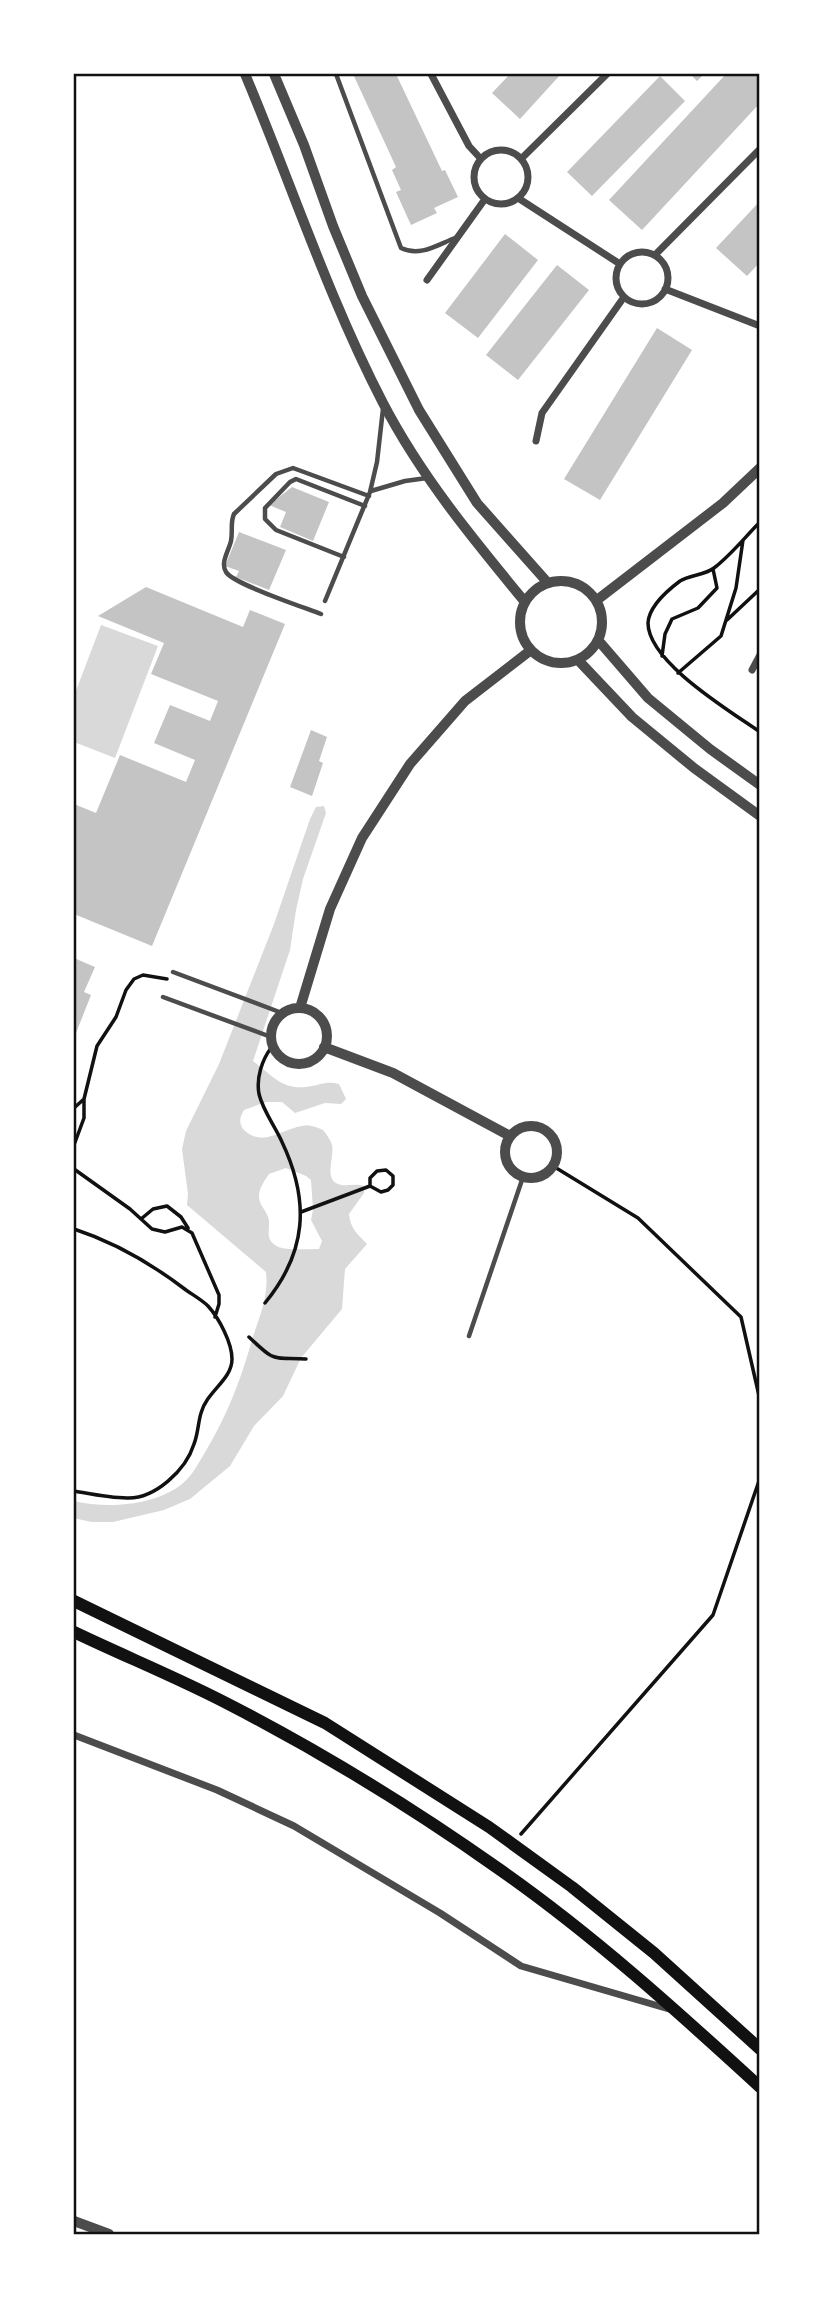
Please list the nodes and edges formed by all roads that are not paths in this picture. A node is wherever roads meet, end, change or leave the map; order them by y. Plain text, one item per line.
1 (245, 74) edge
2 (274, 74) edge
3 (336, 74) edge
4 (431, 74) edge
5 (607, 74) edge
6 (760, 149) edge
7 (481, 159) junction
8 (521, 159) junction
9 (517, 198) junction
10 (485, 200) junction
11 (461, 235) junction
12 (655, 256) junction
13 (620, 264) junction
14 (427, 280) dead end
15 (665, 289) junction
16 (624, 297) junction
17 (760, 326) edge
18 (384, 404) junction
19 (536, 441) dead end
20 (760, 468) edge
21 (428, 478) junction
22 (370, 494) junction
23 (365, 506) junction
24 (344, 556) junction
25 (548, 583) junction
26 (597, 600) junction
27 (325, 601) dead end
28 (525, 602) junction
29 (320, 614) dead end
30 (598, 640) junction
31 (531, 650) junction
32 (760, 655) edge
33 (578, 660) junction
34 (752, 670) dead end
35 (760, 785) edge
36 (760, 816) edge
37 (173, 972) dead end
38 (163, 997) dead end
39 (300, 1008) junction
40 (279, 1012) junction
41 (270, 1040) junction
42 (324, 1047) junction
43 (510, 1136) junction
44 (523, 1177) junction
45 (469, 1336) dead end
46 (74, 1601) edge
47 (74, 1632) edge
48 (74, 1735) edge
49 (680, 2012) junction
50 (760, 2049) edge
51 (760, 2087) edge
52 (74, 2221) edge
53 (109, 2235) edge

1 - 18 street
2 - 25 street
3 - 11 lane
4 - 7 street
5 - 8 street
6 - 12 street
7 - 8 street
7 - 10 street
8 - 9 street
9 - 10 street
9 - 13 street
10 - 11 street
11 - 14 street
12 - 13 street
12 - 15 street
13 - 16 street
15 - 16 street
15 - 17 street
16 - 19 street
18 - 21 street
18 - 22 lane
20 - 26 street
21 - 22 lane
21 - 28 street
22 - 23 lane
22 - 29 lane
23 - 24 lane
23 - 24 lane
24 - 27 lane
25 - 26 street
25 - 28 street
26 - 30 street
28 - 31 street
30 - 33 street
30 - 35 street
31 - 33 street
31 - 39 street
32 - 34 street
33 - 36 street
37 - 40 lane
38 - 41 lane
39 - 40 street
39 - 42 street
40 - 41 street
41 - 42 street
42 - 43 street
43 - 44 street
43 - 44 street
44 - 45 lane
46 - 50 main road
47 - 49 main road
48 - 49 street
49 - 51 main road
52 - 53 street

